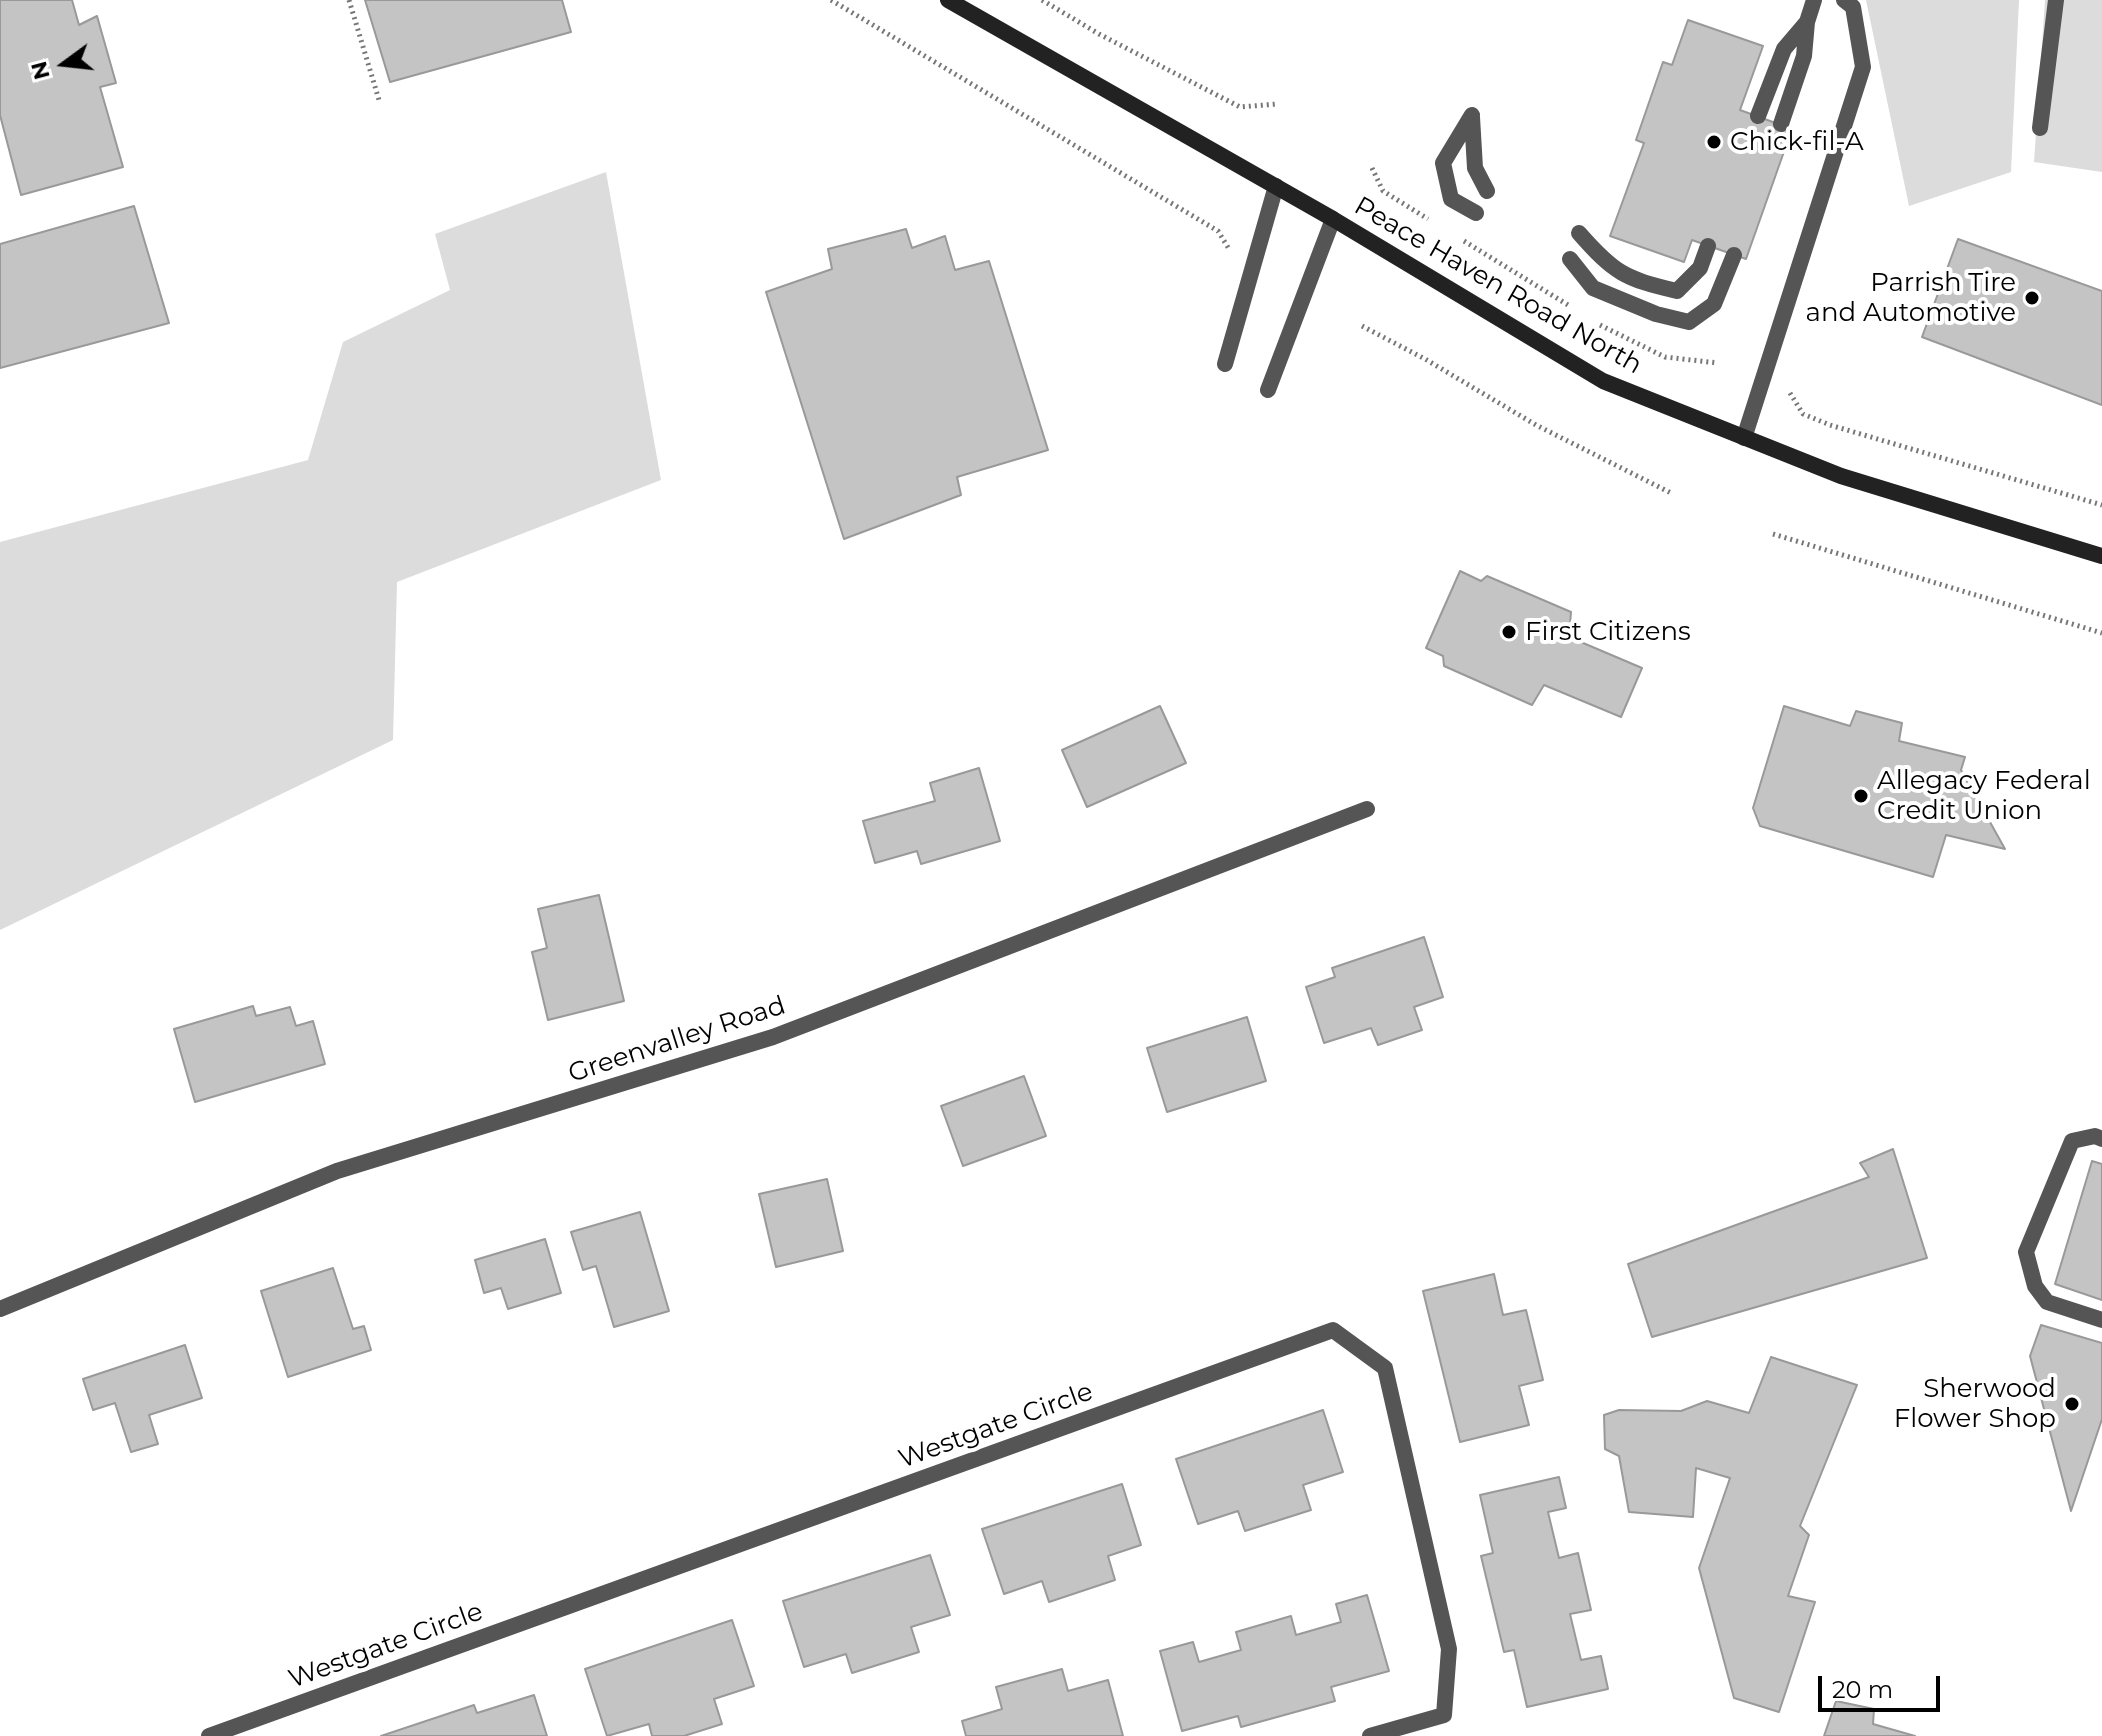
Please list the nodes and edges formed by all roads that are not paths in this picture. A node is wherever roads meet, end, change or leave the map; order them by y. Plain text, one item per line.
1 (948, 0) edge
2 (1814, 0) edge
3 (1844, 0) edge
4 (2056, 0) edge
5 (1807, 22) junction
6 (1758, 116) dead end
7 (1781, 124) dead end
8 (2040, 128) dead end
9 (1276, 186) junction
10 (1487, 191) dead end
11 (1476, 213) dead end
12 (1333, 219) junction
13 (1579, 233) dead end
14 (1708, 246) dead end
15 (1734, 255) dead end
16 (1570, 259) dead end
17 (1225, 364) dead end
18 (1268, 390) dead end
19 (1744, 438) junction
20 (2102, 556) edge
21 (1367, 809) dead end
22 (2102, 1139) edge
23 (0, 1309) edge
24 (2102, 1320) edge
25 (209, 1736) edge
26 (1370, 1736) edge

1 - 9 main road, Peace Haven Road North
2 - 5 street
3 - 19 street
4 - 8 street
5 - 6 street
5 - 7 street
9 - 12 main road, Peace Haven Road North
9 - 17 street
10 - 11 street
12 - 18 street
12 - 19 main road, Peace Haven Road North
13 - 14 street
15 - 16 street
19 - 20 main road, Peace Haven Road North
21 - 23 street, Greenvalley Road
22 - 24 street
25 - 26 street, Westgate Circle

